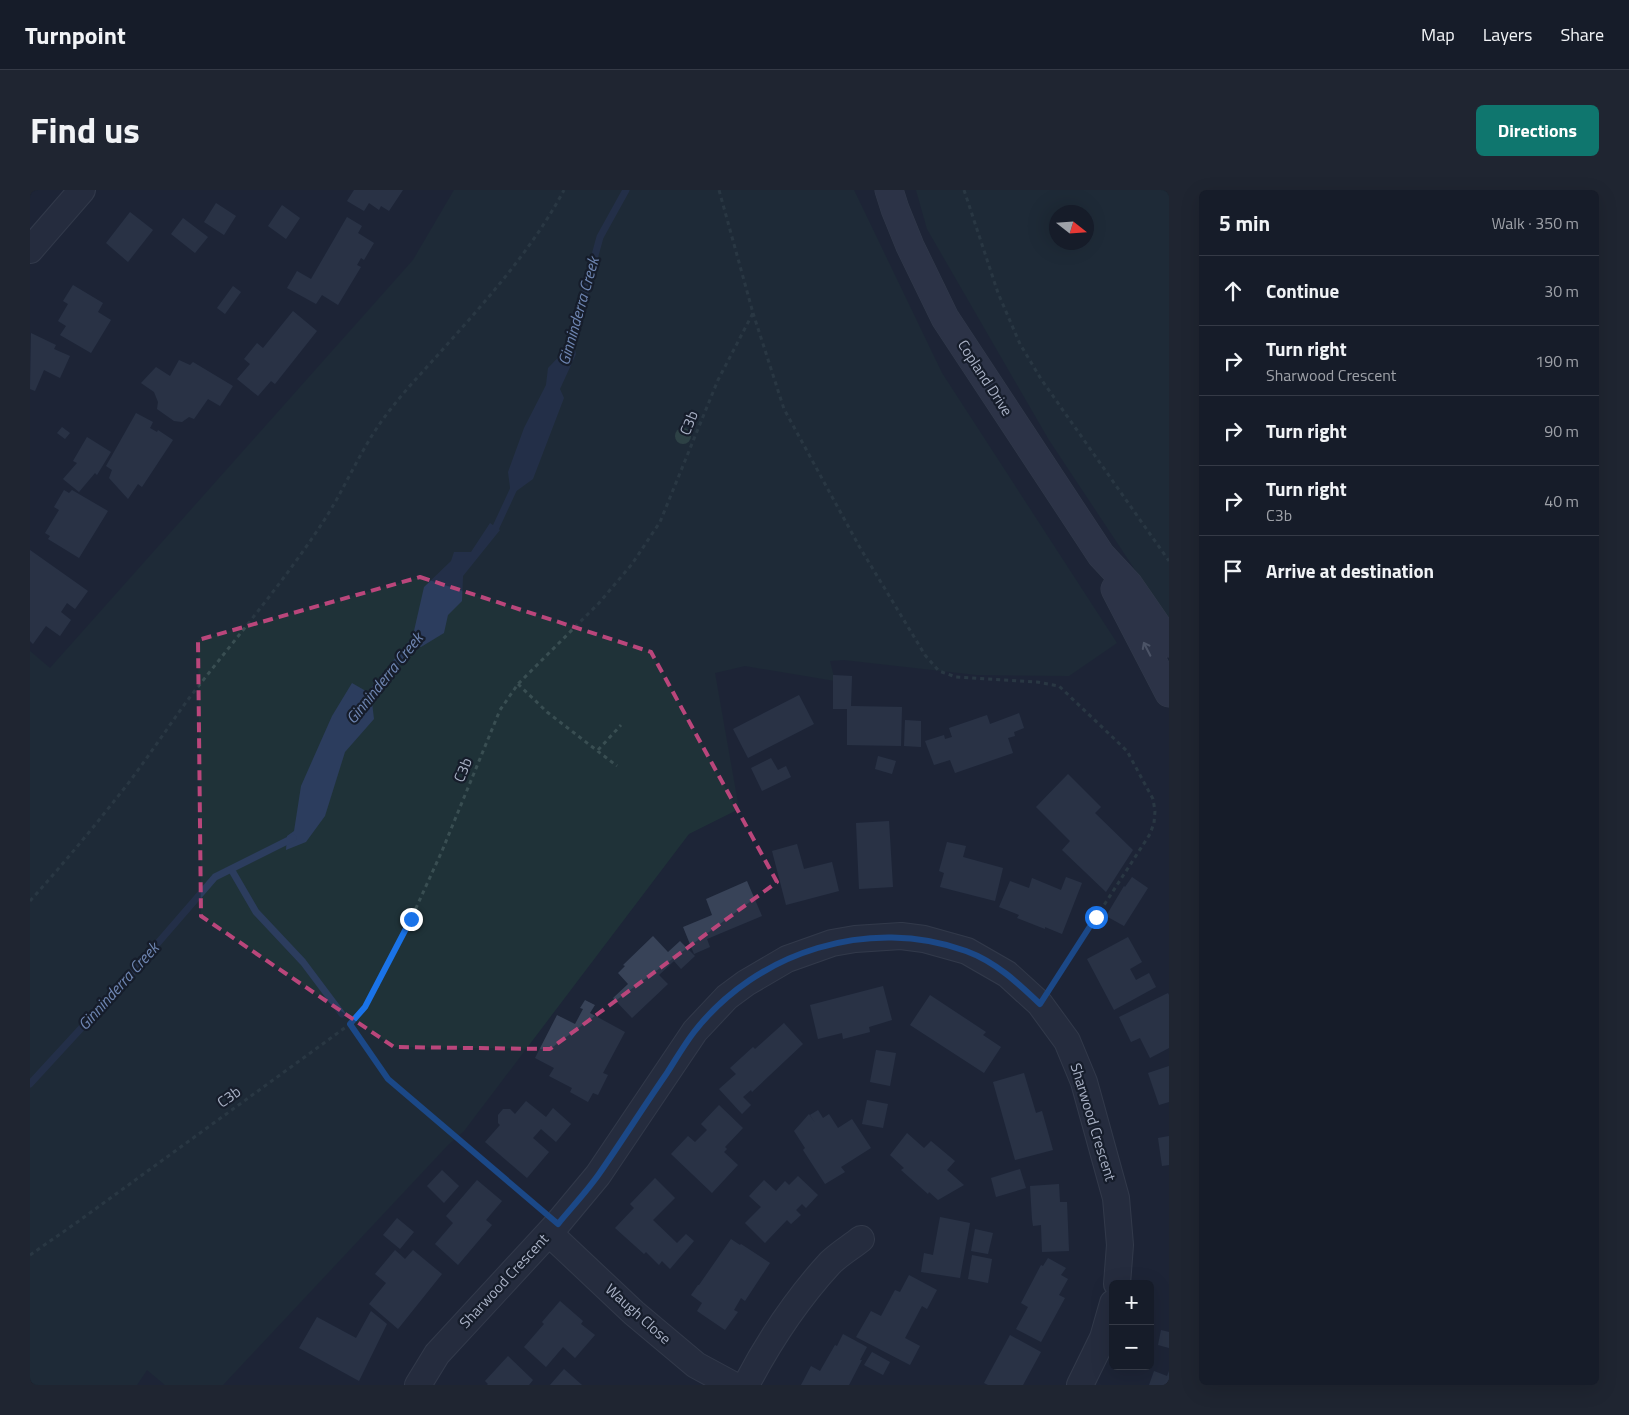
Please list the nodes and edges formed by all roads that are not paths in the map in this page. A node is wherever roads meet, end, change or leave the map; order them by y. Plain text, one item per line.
1 (82, 190) edge
2 (890, 190) edge
3 (30, 250) edge
4 (1101, 555) junction
5 (1169, 643) edge
6 (1169, 692) edge
7 (554, 1228) junction
8 (861, 1240) dead end
9 (1117, 1280) edge
10 (1109, 1317) edge
11 (418, 1385) edge
12 (733, 1385) edge
13 (746, 1385) edge
14 (1080, 1385) edge

1 - 3 street
2 - 4 main road, Copland Drive
4 - 5 main road, Copland Drive
6 -> 4 main road, Copland Drive
7 - 9 street, Sharwood Crescent
7 - 11 street, Sharwood Crescent
7 - 12 street, Waugh Close
8 - 13 street
10 - 14 street

